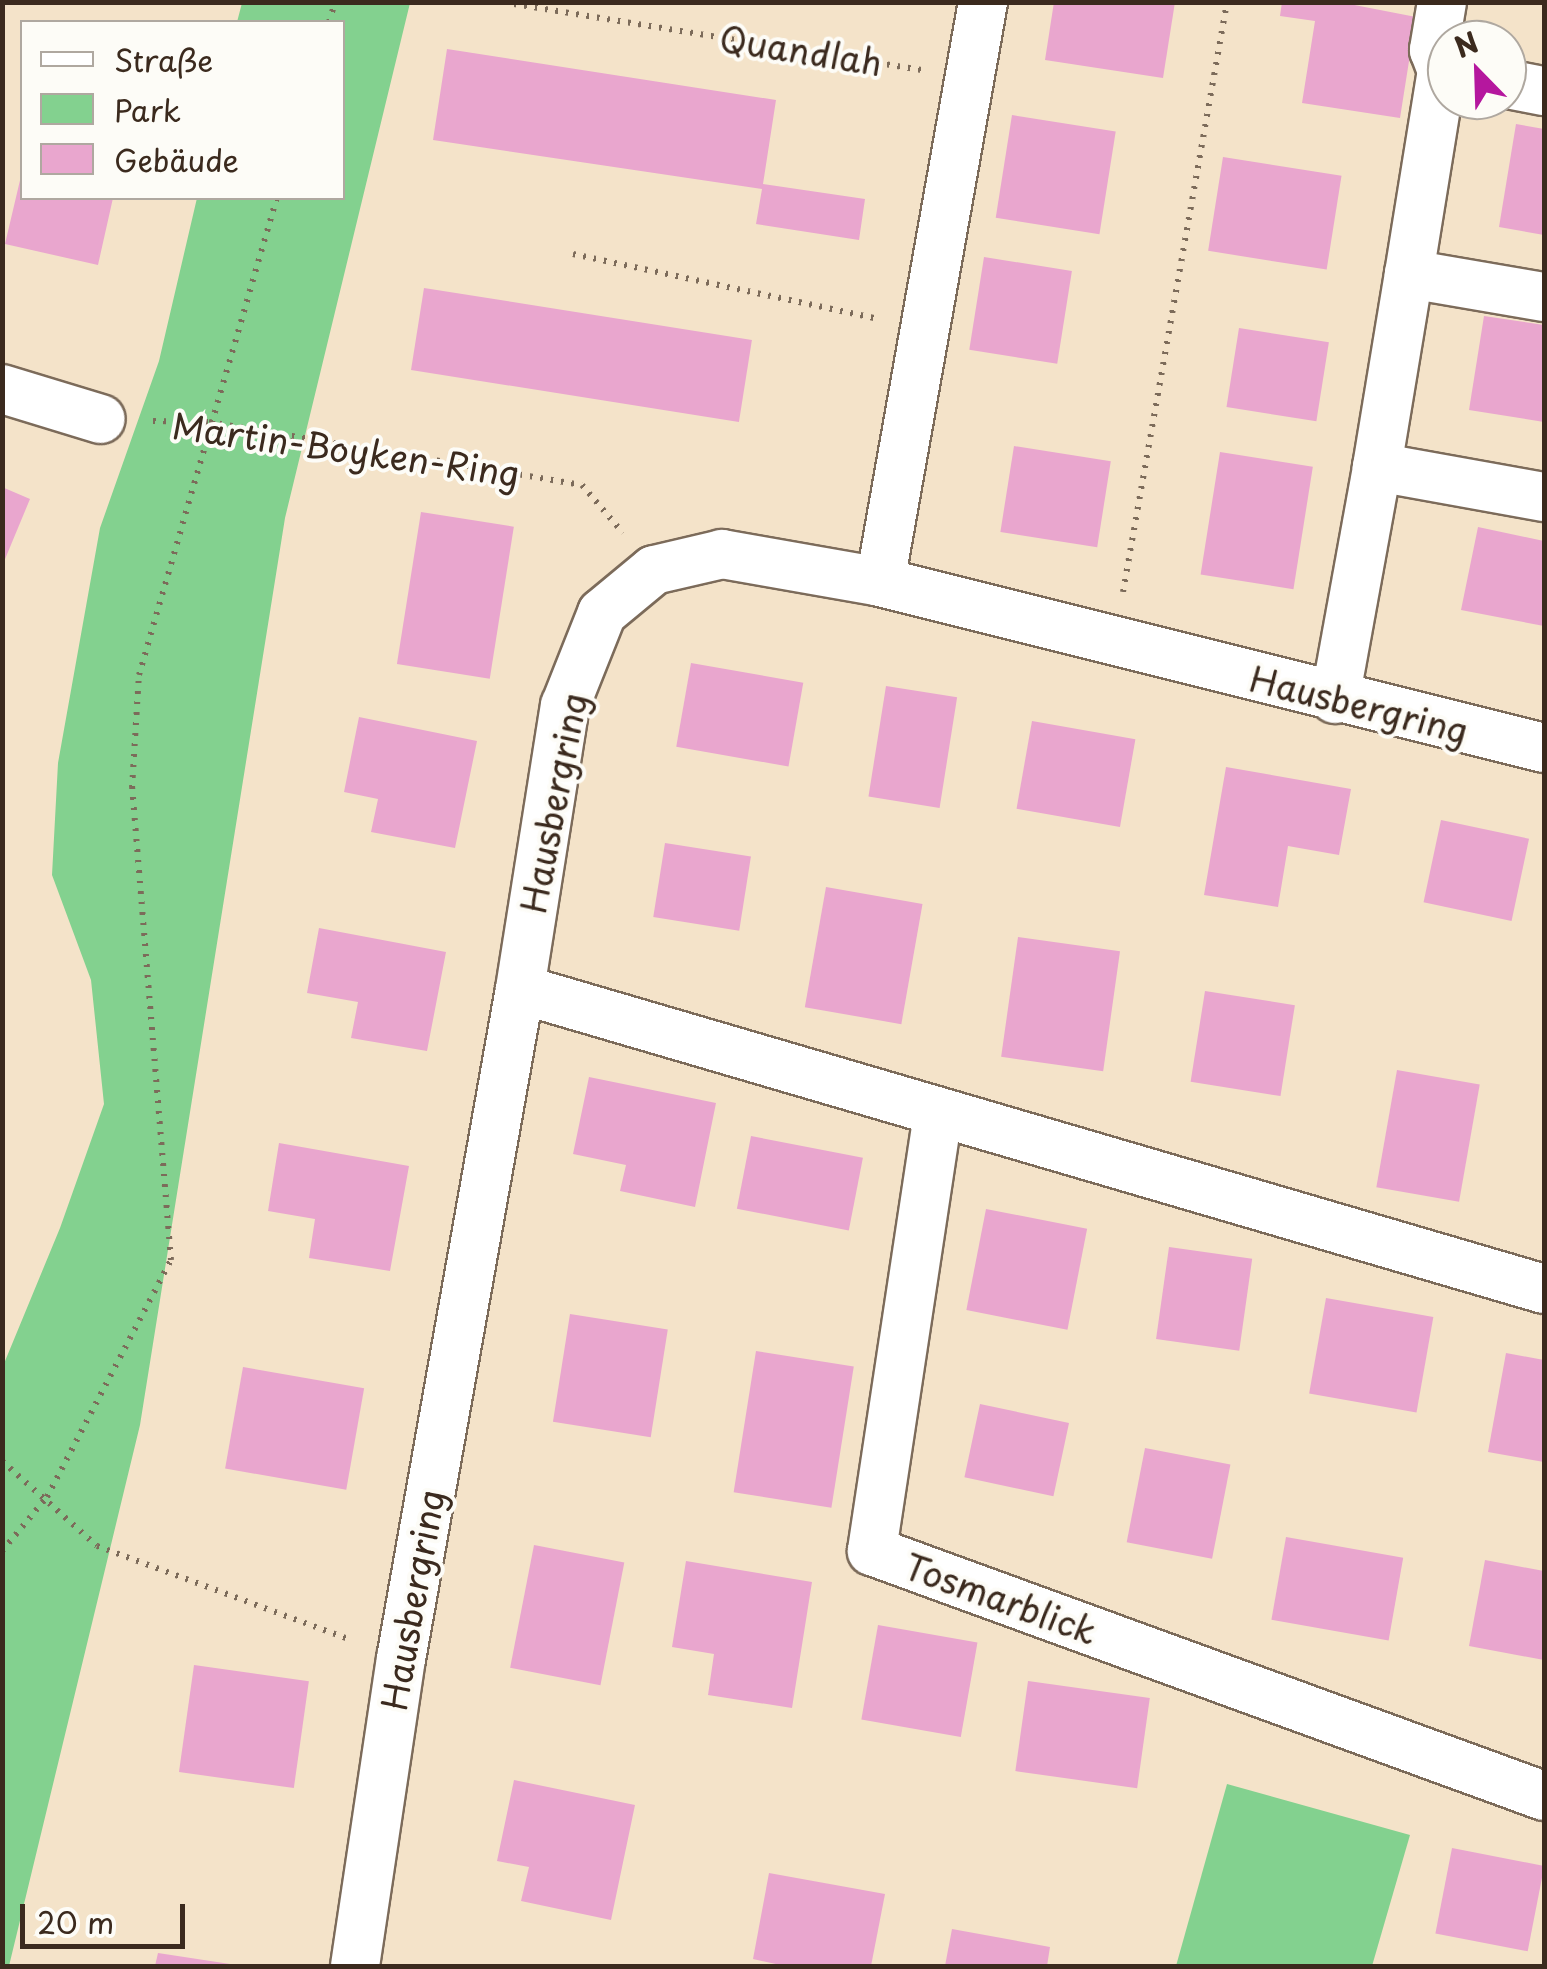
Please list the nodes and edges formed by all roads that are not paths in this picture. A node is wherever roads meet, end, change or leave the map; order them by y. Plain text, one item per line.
1 (983, 2) edge
2 (1437, 120) edge
3 (1410, 274) junction
4 (1544, 296) edge
5 (2, 389) edge
6 (102, 419) road end
7 (1377, 467) junction
8 (1544, 497) edge
9 (880, 582) junction
10 (1336, 698) junction
11 (1544, 748) edge
12 (520, 989) junction
13 (938, 1114) junction
14 (1544, 1289) edge
15 (1544, 1796) edge
16 (355, 1966) edge

1 - 9 street
2 - 3 street
3 - 4 street
3 - 7 street
5 - 6 street
7 - 8 street
7 - 10 street
9 - 10 street, Hausbergring
9 - 12 street, Hausbergring
10 - 11 street, Hausbergring
12 - 13 street
12 - 16 street, Hausbergring
13 - 14 street
13 - 15 street, Tosmarblick

